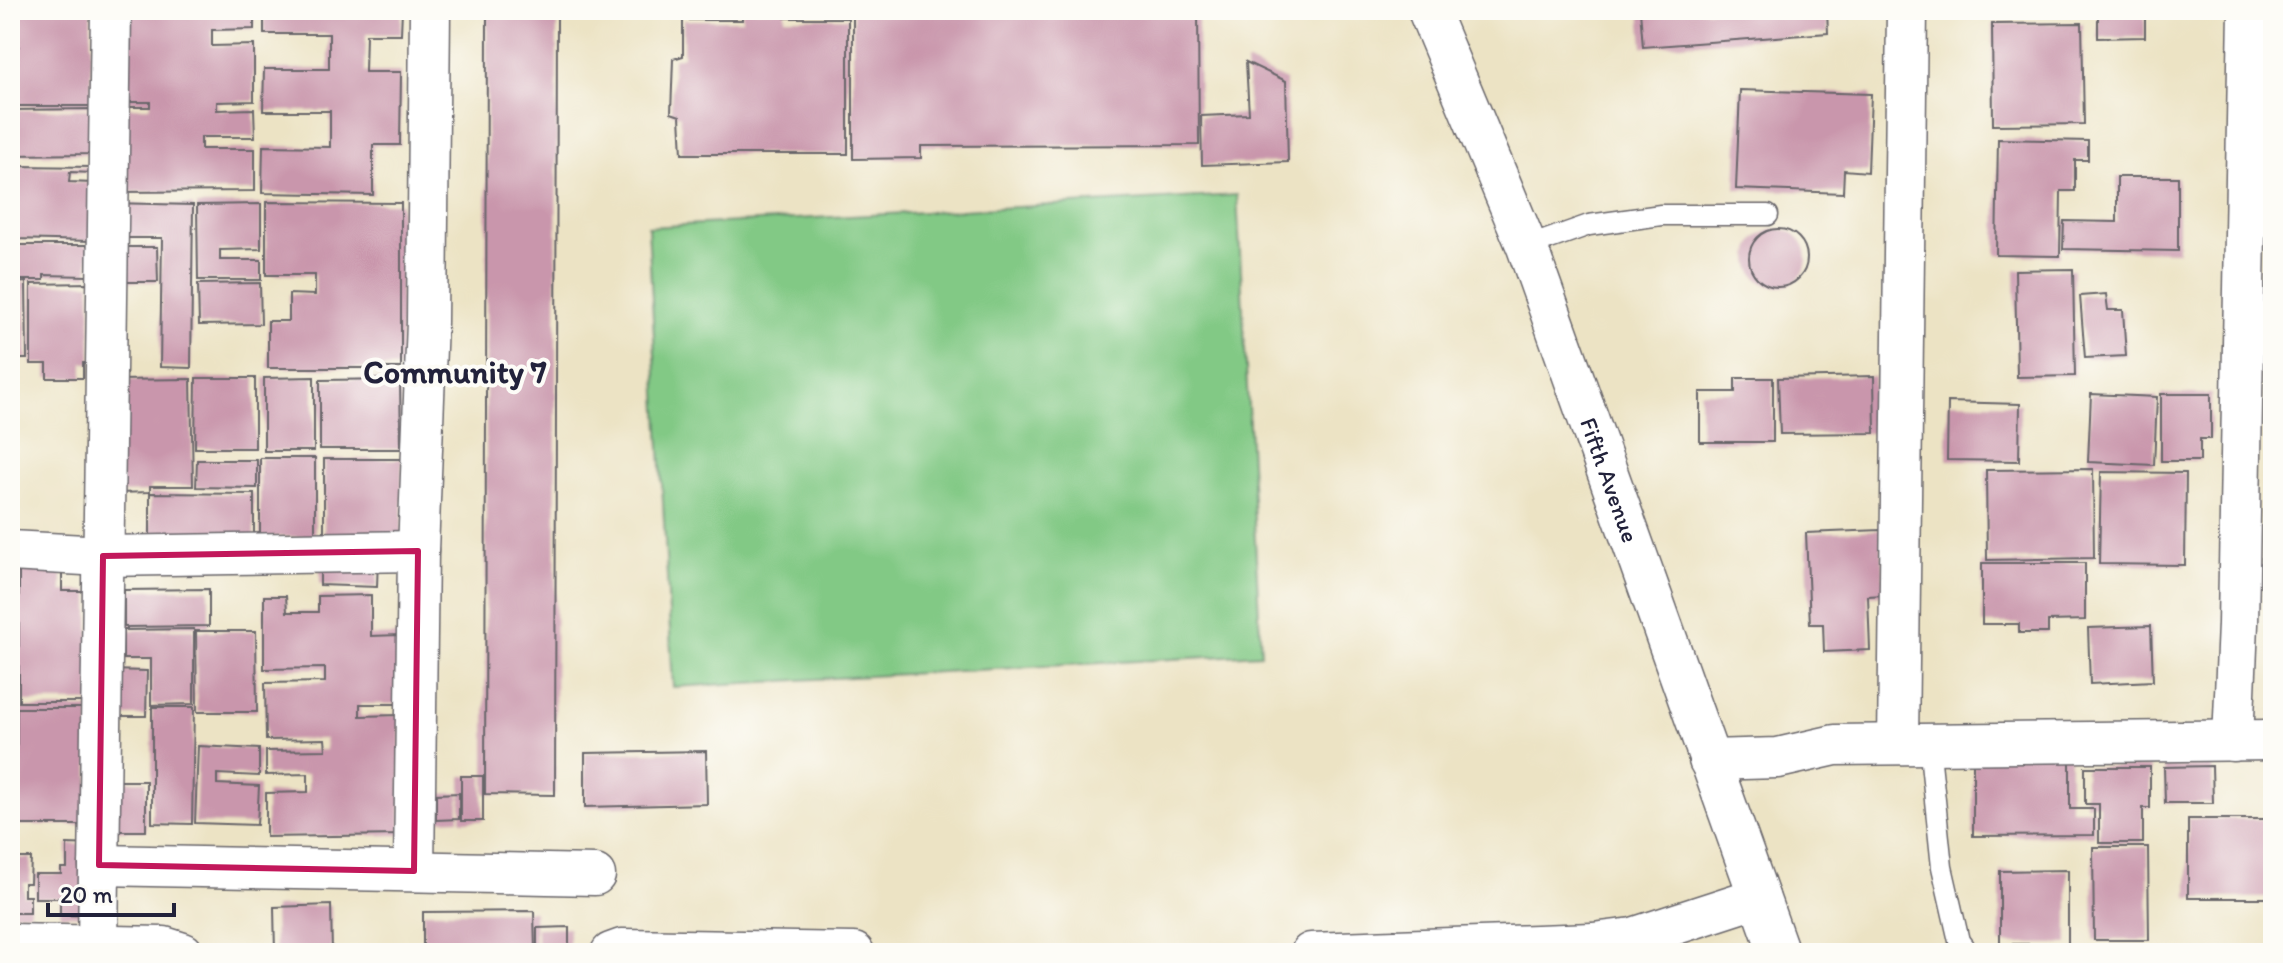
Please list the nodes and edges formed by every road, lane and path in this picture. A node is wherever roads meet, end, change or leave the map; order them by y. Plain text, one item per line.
1 (111, 10) edge
2 (430, 10) edge
3 (1428, 10) edge
4 (1907, 10) edge
5 (2249, 10) edge
6 (1768, 215) dead end
7 (1527, 247) junction
8 (10, 551) edge
9 (418, 551) junction
10 (103, 556) junction
11 (2256, 624) edge
12 (2273, 740) edge
13 (2233, 741) junction
14 (1914, 743) junction
15 (1709, 760) junction
16 (99, 865) junction
17 (414, 871) junction
18 (595, 875) dead end
19 (1759, 897) junction
20 (98, 945) junction
21 (18, 947) edge
22 (1594, 948) edge
23 (762, 952) edge
24 (1411, 952) edge
25 (183, 953) edge
26 (611, 953) edge
27 (854, 953) edge
28 (1311, 953) edge
29 (1779, 953) edge
30 (1968, 953) edge

1 - 10 street
2 - 9 street
3 - 7 street, Fifth Avenue
4 - 14 street
5 - 11 street
6 - 7 lane
7 - 15 street, Fifth Avenue
8 - 10 street
9 - 10 street
9 - 17 street
10 - 16 street
11 - 13 street
12 - 13 street
13 - 14 street
14 - 15 street
14 - 30 lane
15 - 19 street, Fifth Avenue
16 - 17 street
16 - 20 street
17 - 18 street
19 - 22 street
19 - 29 street, Fifth Avenue
20 - 21 street
20 - 25 street
22 - 24 street
23 - 26 street
23 - 27 street
24 - 28 street

